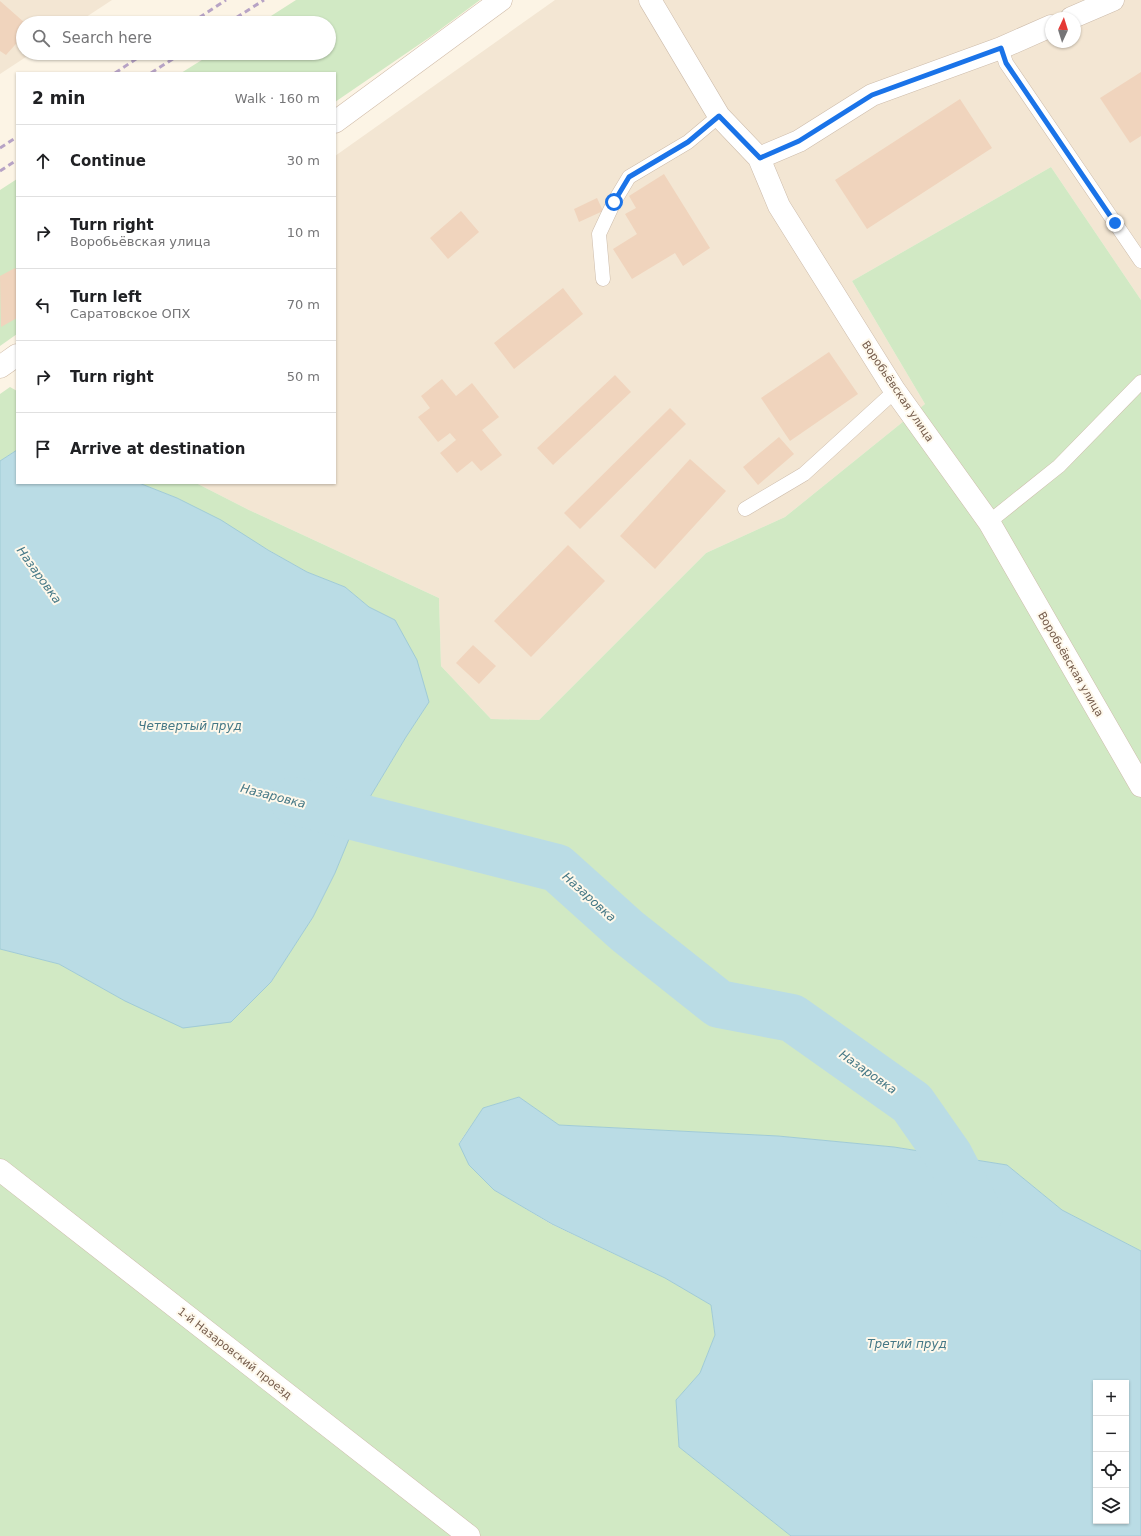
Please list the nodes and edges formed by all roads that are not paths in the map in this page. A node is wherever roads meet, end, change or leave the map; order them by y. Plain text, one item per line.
1 (502, 0) edge
2 (650, 0) edge
3 (1113, 0) edge
4 (1081, 14) edge
5 (1045, 29) edge
6 (1001, 48) junction
7 (719, 116) junction
8 (336, 121) edge
9 (760, 158) junction
10 (1141, 261) edge
11 (603, 279) dead end
12 (16, 356) edge
13 (0, 367) edge
14 (1141, 382) edge
15 (896, 391) junction
16 (745, 509) dead end
17 (989, 522) junction
18 (1141, 786) edge
19 (0, 1170) edge
20 (469, 1536) edge

1 - 8 street
2 - 7 street, Воробьёвская улица
3 - 4 street
5 - 6 street
6 - 9 street
6 - 10 lane
7 - 9 street, Воробьёвская улица
7 - 11 lane
9 - 15 street, Воробьёвская улица
12 - 13 street
14 - 17 lane
15 - 16 lane
15 - 17 street, Воробьёвская улица
17 - 18 street, Воробьёвская улица
19 - 20 street, 1-й Назаровский проезд

